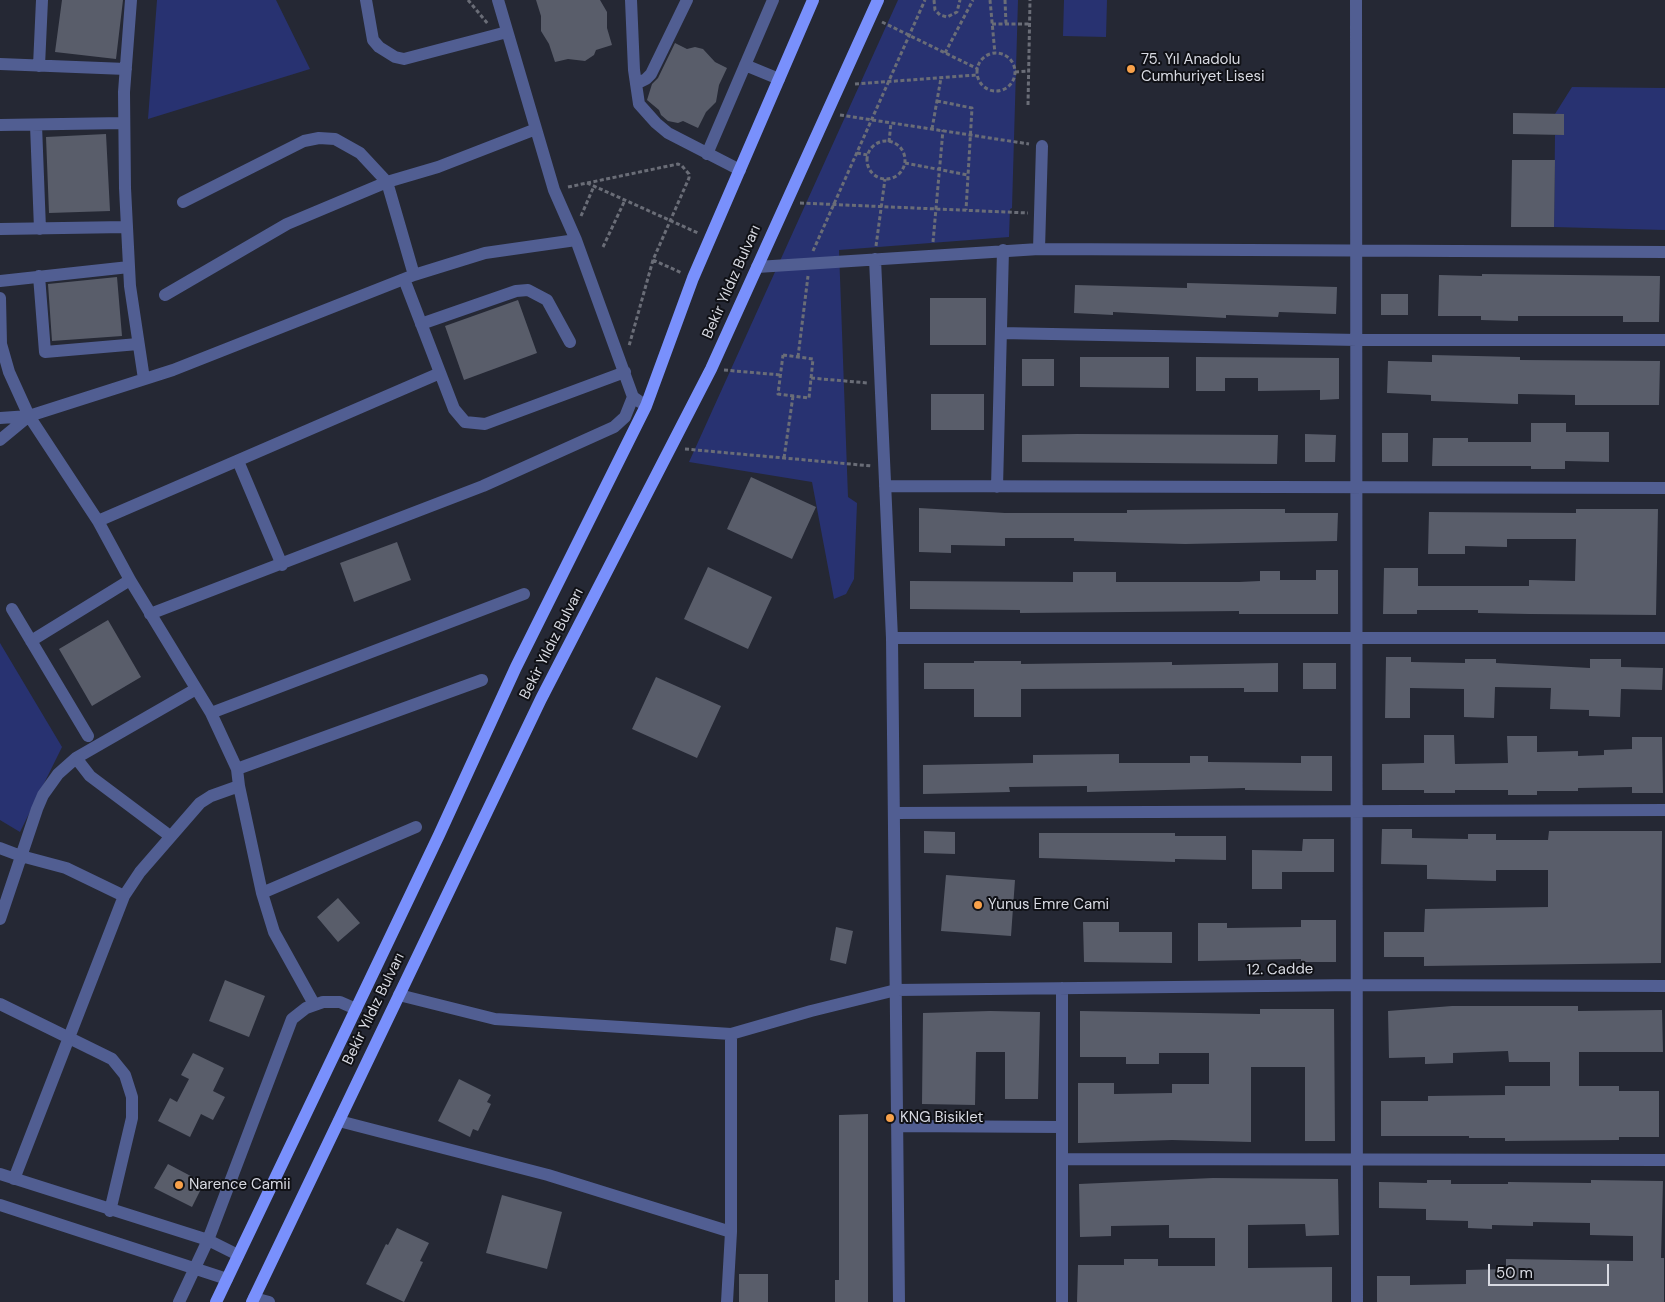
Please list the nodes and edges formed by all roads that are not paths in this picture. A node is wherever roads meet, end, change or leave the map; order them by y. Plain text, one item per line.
1 (42, 0) edge
2 (131, 0) edge
3 (366, 0) edge
4 (498, 0) edge
5 (631, 0) edge
6 (687, 0) edge
7 (773, 0) edge
8 (813, 0) edge
9 (878, 0) edge
10 (1356, 0) edge
11 (500, 34) junction
12 (0, 64) edge
13 (745, 65) junction
14 (39, 66) junction
15 (126, 69) junction
16 (779, 79) junction
17 (636, 84) junction
18 (124, 123) junction
19 (36, 124) junction
20 (0, 125) edge
21 (536, 129) junction
22 (1042, 146) road end
23 (707, 154) junction
24 (740, 170) junction
25 (387, 182) junction
26 (183, 202) dead end
27 (126, 227) junction
28 (0, 229) edge
29 (40, 229) junction
30 (576, 240) junction
31 (1040, 249) junction
32 (1357, 249) junction
33 (1003, 250) junction
34 (1665, 252) edge
35 (875, 259) junction
36 (129, 267) junction
37 (757, 267) junction
38 (38, 276) junction
39 (409, 277) junction
40 (0, 280) edge
41 (165, 295) dead end
42 (0, 298) edge
43 (422, 324) junction
44 (1001, 333) junction
45 (1357, 340) junction
46 (1665, 340) edge
47 (570, 342) dead end
48 (138, 344) junction
49 (625, 369) junction
50 (440, 373) junction
51 (5, 374) edge
52 (144, 379) junction
53 (634, 397) junction
54 (646, 406) junction
55 (29, 416) junction
56 (0, 418) edge
57 (0, 440) edge
58 (238, 462) junction
59 (885, 486) junction
60 (997, 487) junction
61 (1358, 487) junction
62 (1665, 488) edge
63 (98, 522) junction
64 (282, 564) junction
65 (130, 580) junction
66 (524, 594) dead end
67 (12, 609) dead end
68 (150, 614) junction
69 (892, 638) junction
70 (1358, 638) junction
71 (1665, 638) edge
72 (31, 641) junction
73 (482, 680) dead end
74 (196, 689) junction
75 (211, 713) junction
76 (88, 736) dead end
77 (76, 758) junction
78 (237, 769) junction
79 (239, 786) junction
80 (1665, 810) edge
81 (1358, 811) junction
82 (894, 813) junction
83 (416, 827) dead end
84 (170, 836) junction
85 (0, 848) edge
86 (21, 856) junction
87 (262, 893) junction
88 (124, 896) junction
89 (0, 919) edge
90 (1358, 985) junction
91 (1665, 986) edge
92 (1062, 988) junction
93 (896, 990) junction
94 (399, 995) junction
95 (0, 1004) edge
96 (314, 1004) junction
97 (356, 1009) junction
98 (731, 1034) junction
99 (69, 1038) junction
100 (339, 1121) junction
101 (897, 1126) junction
102 (1062, 1128) junction
103 (1062, 1159) junction
104 (1358, 1160) junction
105 (1665, 1160) edge
106 (0, 1174) edge
107 (14, 1179) junction
108 (0, 1205) edge
109 (110, 1211) junction
110 (731, 1232) junction
111 (208, 1240) junction
112 (238, 1255) junction
113 (194, 1268) junction
114 (227, 1279) junction
115 (253, 1300) edge
116 (179, 1302) edge
117 (216, 1302) edge
118 (268, 1302) edge
119 (727, 1302) edge
120 (899, 1302) edge
121 (1062, 1302) edge
122 (1357, 1302) edge

1 - 14 street
2 - 15 street
3 - 11 street
4 - 11 street
5 - 17 street
6 - 17 street
7 - 13 street
8 - 16 main road, Bekir Yıldız Bulvarı
9 - 37 main road, Bekir Yıldız Bulvarı
10 - 32 street
11 - 21 street
12 - 14 street
13 - 16 street
13 - 23 street
14 - 15 street
15 - 18 street
16 - 24 main road, Bekir Yıldız Bulvarı
17 - 23 street
18 - 19 street
18 - 27 street
19 - 20 street
19 - 29 street
21 - 25 street
21 - 30 street
22 - 31 street
23 - 24 street
24 - 54 main road, Bekir Yıldız Bulvarı
25 - 26 street
25 - 39 street
25 - 41 street
27 - 29 street
27 - 36 street
28 - 29 street
30 - 39 street
30 - 49 street
31 - 32 street
31 - 33 street
32 - 34 street
32 - 45 street
33 - 35 street
33 - 44 street
35 - 37 street
35 - 59 street
36 - 38 street
36 - 48 street
37 - 94 main road, Bekir Yıldız Bulvarı
38 - 40 street
38 - 48 street
39 - 43 street
39 - 52 street
42 - 51 street
43 - 47 street
43 - 50 street
44 - 45 street
44 - 60 street
45 - 46 street
45 - 61 street
48 - 52 street
49 - 50 street
49 - 53 street
50 - 58 street
51 - 55 street
52 - 55 street
53 - 54 street
53 - 64 street
54 - 97 main road, Bekir Yıldız Bulvarı
55 - 56 street
55 - 57 street
55 - 63 street
58 - 63 street
58 - 64 street
59 - 60 street
59 - 69 street
60 - 61 street
61 - 62 street
61 - 70 street
63 - 65 street
64 - 68 street
65 - 68 street
65 - 72 street
66 - 75 street
67 - 72 street
68 - 74 street
69 - 70 street
69 - 82 street
70 - 71 street
70 - 81 street
72 - 76 street
73 - 78 street
74 - 75 street
74 - 77 street
75 - 78 street
77 - 84 street
77 - 86 street
78 - 79 street
79 - 84 street
79 - 87 street
80 - 81 street
81 - 82 street
81 - 90 street
82 - 93 street
83 - 87 street
84 - 88 street
85 - 86 street
86 - 88 street
86 - 89 street
87 - 96 street
88 - 99 street
90 - 91 street, 12. Cadde
90 - 92 street, 12. Cadde
90 - 104 street
92 - 93 street, 12. Cadde
92 - 102 street
93 - 98 street, 12. Cadde
93 - 101 street
94 - 98 street, 12. Cadde
94 - 100 main road, Bekir Yıldız Bulvarı
95 - 99 street
96 - 97 street
96 - 111 street
97 - 112 main road, Bekir Yıldız Bulvarı
98 - 110 street
99 - 107 street
99 - 109 street
100 - 110 street
100 - 115 main road, Bekir Yıldız Bulvarı
101 - 102 street
101 - 120 street
102 - 103 street
103 - 104 street
103 - 121 street
104 - 105 street
104 - 122 street
106 - 107 street
107 - 109 street
108 - 113 street
109 - 111 street
110 - 119 street
111 - 112 street
111 - 113 street
112 - 114 main road, Bekir Yıldız Bulvarı
113 - 114 street
113 - 116 street
114 - 117 main road, Bekir Yıldız Bulvarı
115 - 118 street

